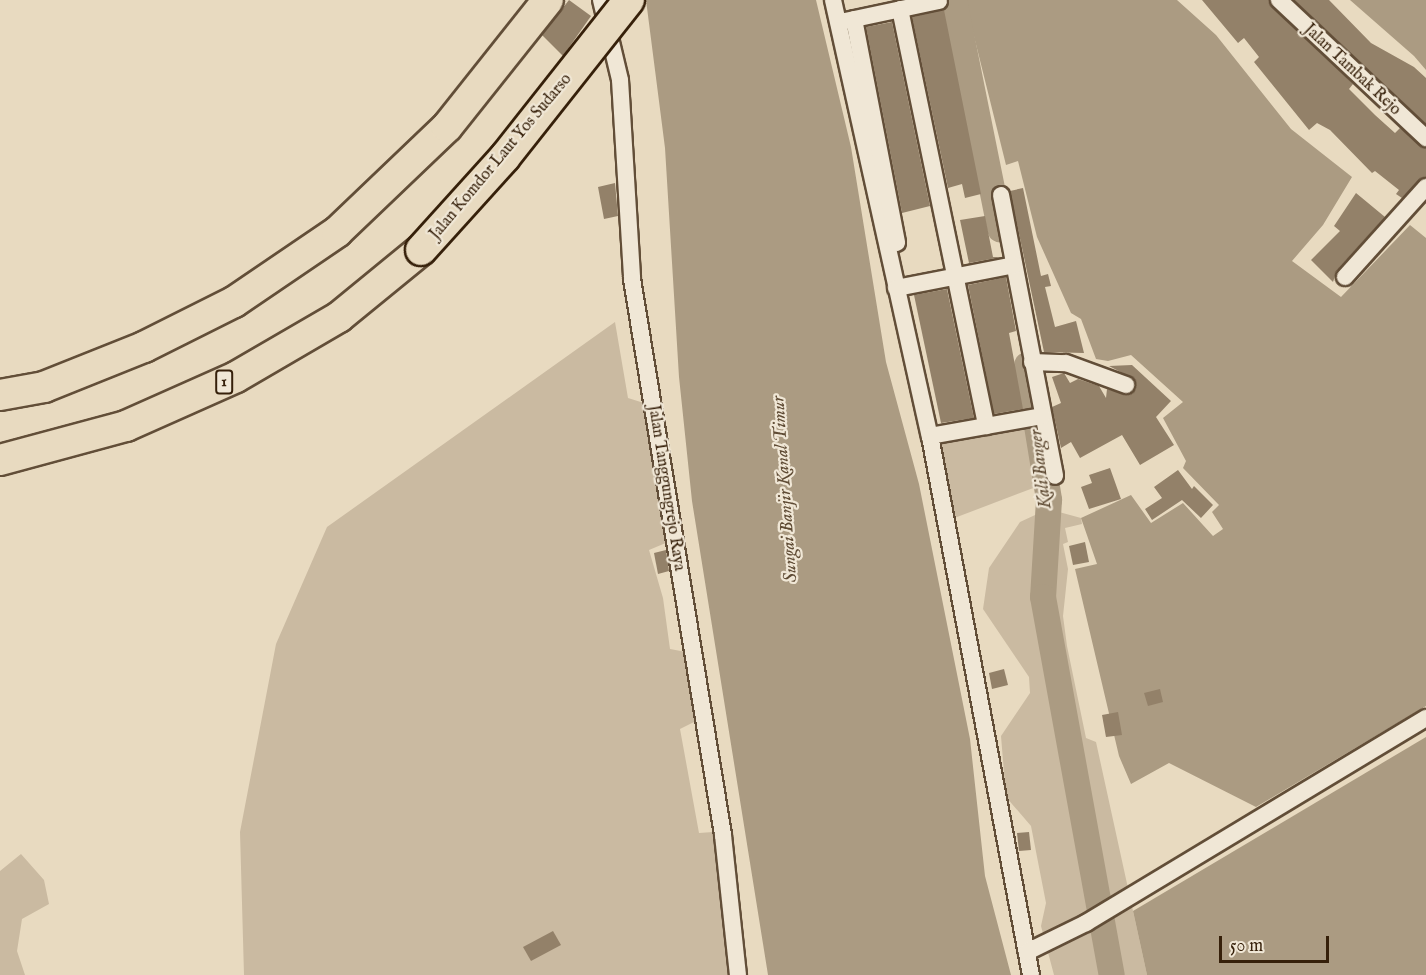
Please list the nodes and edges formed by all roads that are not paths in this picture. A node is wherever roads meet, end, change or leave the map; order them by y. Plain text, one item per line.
1 (548, 0) edge
2 (601, 0) edge
3 (629, 0) edge
4 (833, 0) edge
5 (1279, 0) edge
6 (939, 1) edge
7 (900, 9) junction
8 (846, 21) junction
9 (1426, 138) edge
10 (1426, 187) edge
11 (1001, 195) dead end
12 (1014, 266) junction
13 (955, 276) junction
14 (1345, 277) dead end
15 (901, 287) junction
16 (1032, 362) junction
17 (1126, 385) dead end
18 (0, 395) edge
19 (1042, 416) junction
20 (986, 426) junction
21 (934, 435) junction
22 (0, 460) edge
23 (1055, 476) dead end
24 (1426, 718) edge
25 (1027, 952) junction
26 (738, 975) edge
27 (1031, 975) edge

1 - 18 highway
2 - 26 street, Jalan Tanggungrejo Raya
3 - 22 highway, Jalan Komdor Laut Yos Sudarso / 1, bridge
4 - 8 street
5 - 9 street, Jalan Tambak Rejo
6 - 7 street
7 - 8 street
7 - 13 street
8 - 15 street
10 - 14 street
11 - 12 street
12 - 13 street
12 - 16 street
13 - 15 street
13 - 20 street
15 - 21 street
16 - 17 street
16 - 19 street
19 - 20 street
19 - 23 street
20 - 21 street
21 - 25 street
24 - 25 street
25 - 27 street

